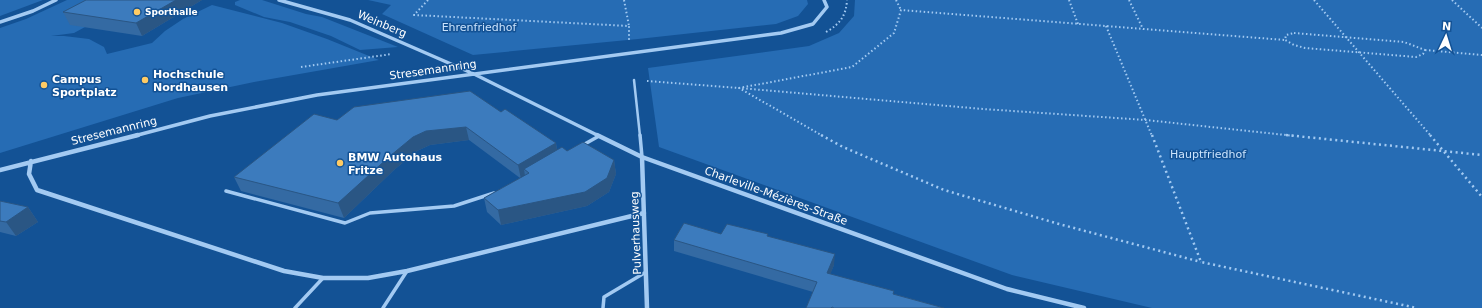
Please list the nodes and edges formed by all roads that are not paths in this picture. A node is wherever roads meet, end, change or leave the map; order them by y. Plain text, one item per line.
1 (56, 0) edge
2 (279, 0) edge
3 (824, 0) edge
4 (0, 22) edge
5 (474, 74) junction
6 (634, 80) road end
7 (598, 136) junction
8 (579, 148) edge
9 (642, 157) junction
10 (31, 161) junction
11 (0, 170) edge
12 (226, 191) dead end
13 (502, 191) edge
14 (644, 213) junction
15 (408, 271) junction
16 (646, 272) junction
17 (322, 278) junction
18 (295, 308) edge
19 (383, 308) edge
20 (603, 308) edge
21 (647, 308) edge
22 (1084, 308) edge

1 - 4 street
2 - 5 street, Weinberg
3 - 5 street, Stresemannring
5 - 7 street, Charleville-Mézières-Straße
5 - 10 street, Stresemannring
6 - 9 lane
7 - 8 lane
7 - 9 street, Charleville-Mézières-Straße
9 - 14 street, Pulverhausweg
9 - 22 street, Charleville-Mézières-Straße
10 - 11 street, Stresemannring
10 - 17 street
12 - 13 lane
14 - 15 street
14 - 16 street, Pulverhausweg
15 - 17 street
15 - 19 lane
16 - 20 lane
16 - 21 street, Pulverhausweg
17 - 18 lane

